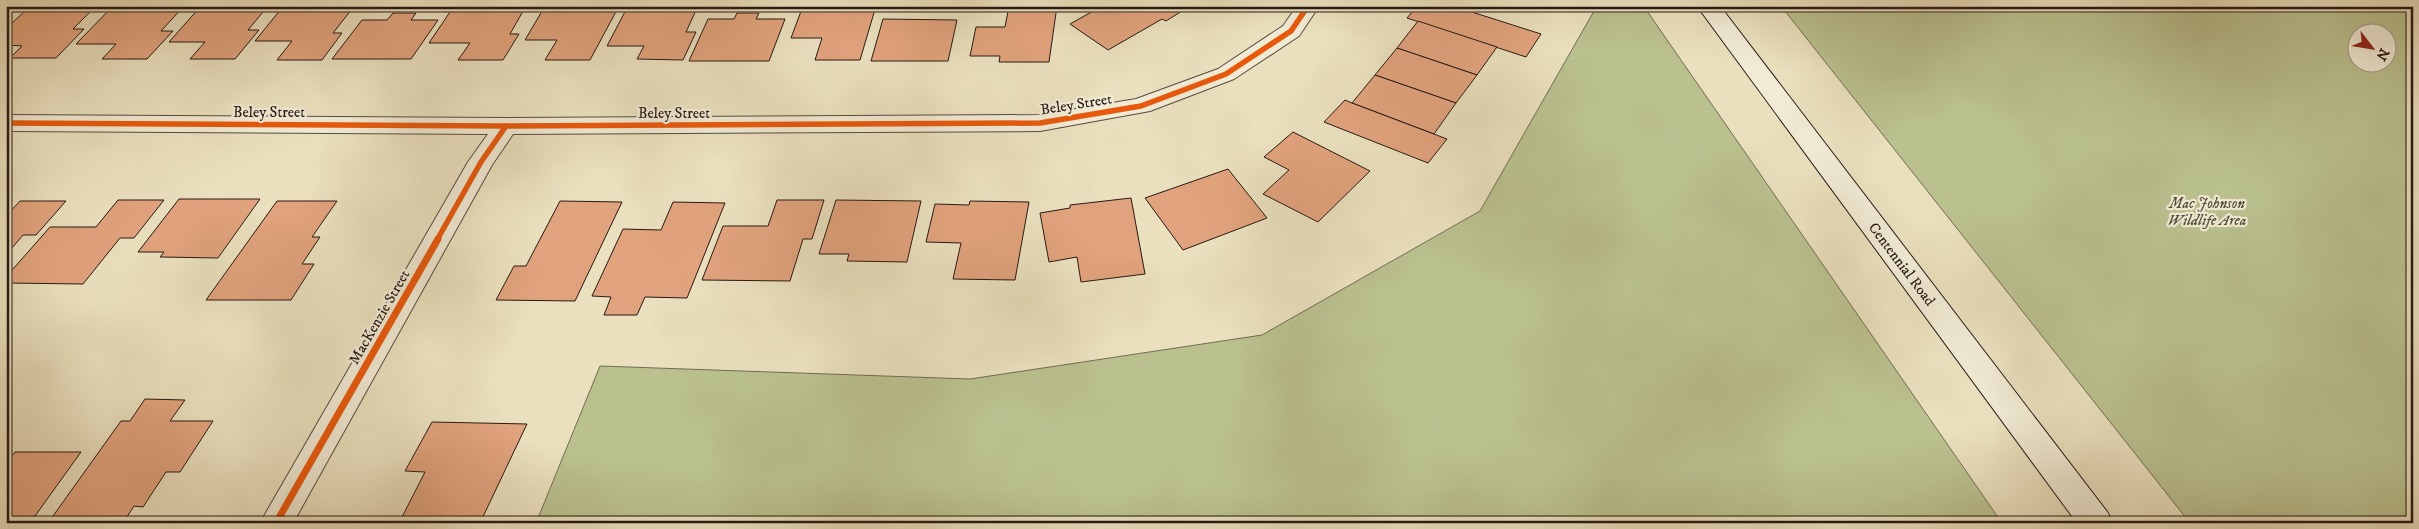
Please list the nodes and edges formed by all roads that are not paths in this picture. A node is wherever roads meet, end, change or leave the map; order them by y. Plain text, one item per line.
1 (1308, 6) edge
2 (1708, 6) edge
3 (6, 123) edge
4 (506, 126) junction
5 (276, 523) edge
6 (2096, 523) edge

1 - 4 street, Beley Street
2 - 6 street, Centennial Road
3 - 4 street, Beley Street
4 - 5 street, MacKenzie Street

